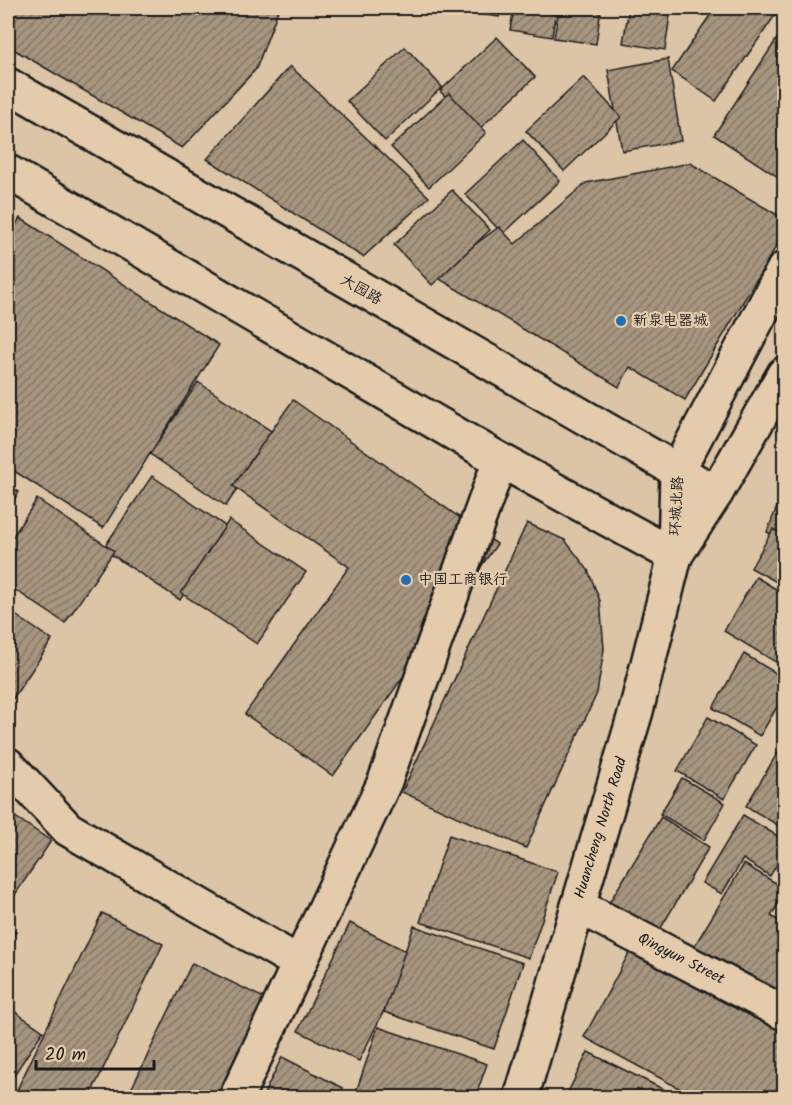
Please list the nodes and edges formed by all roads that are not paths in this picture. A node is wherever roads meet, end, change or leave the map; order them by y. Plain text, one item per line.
1 (8, 85) edge
2 (8, 172) edge
3 (784, 268) edge
4 (784, 374) edge
5 (500, 460) junction
6 (677, 472) junction
7 (716, 494) junction
8 (675, 556) junction
9 (8, 765) edge
10 (578, 906) junction
11 (299, 963) junction
12 (784, 1013) edge
13 (236, 1098) edge
14 (521, 1098) edge

1 - 6 main road, 大园路
2 - 5 main road
3 - 6 main road, 环城北路
4 - 7 main road, 环城北路
5 - 8 main road
5 - 11 main road
6 - 7 main road, 大园路
6 - 8 main road, 环城北路
7 - 8 main road, 环城北路
8 - 10 main road, Huancheng North Road
9 - 11 main road
10 - 12 main road, Qingyun Street
10 - 14 main road, Huancheng North Road
11 - 13 main road

